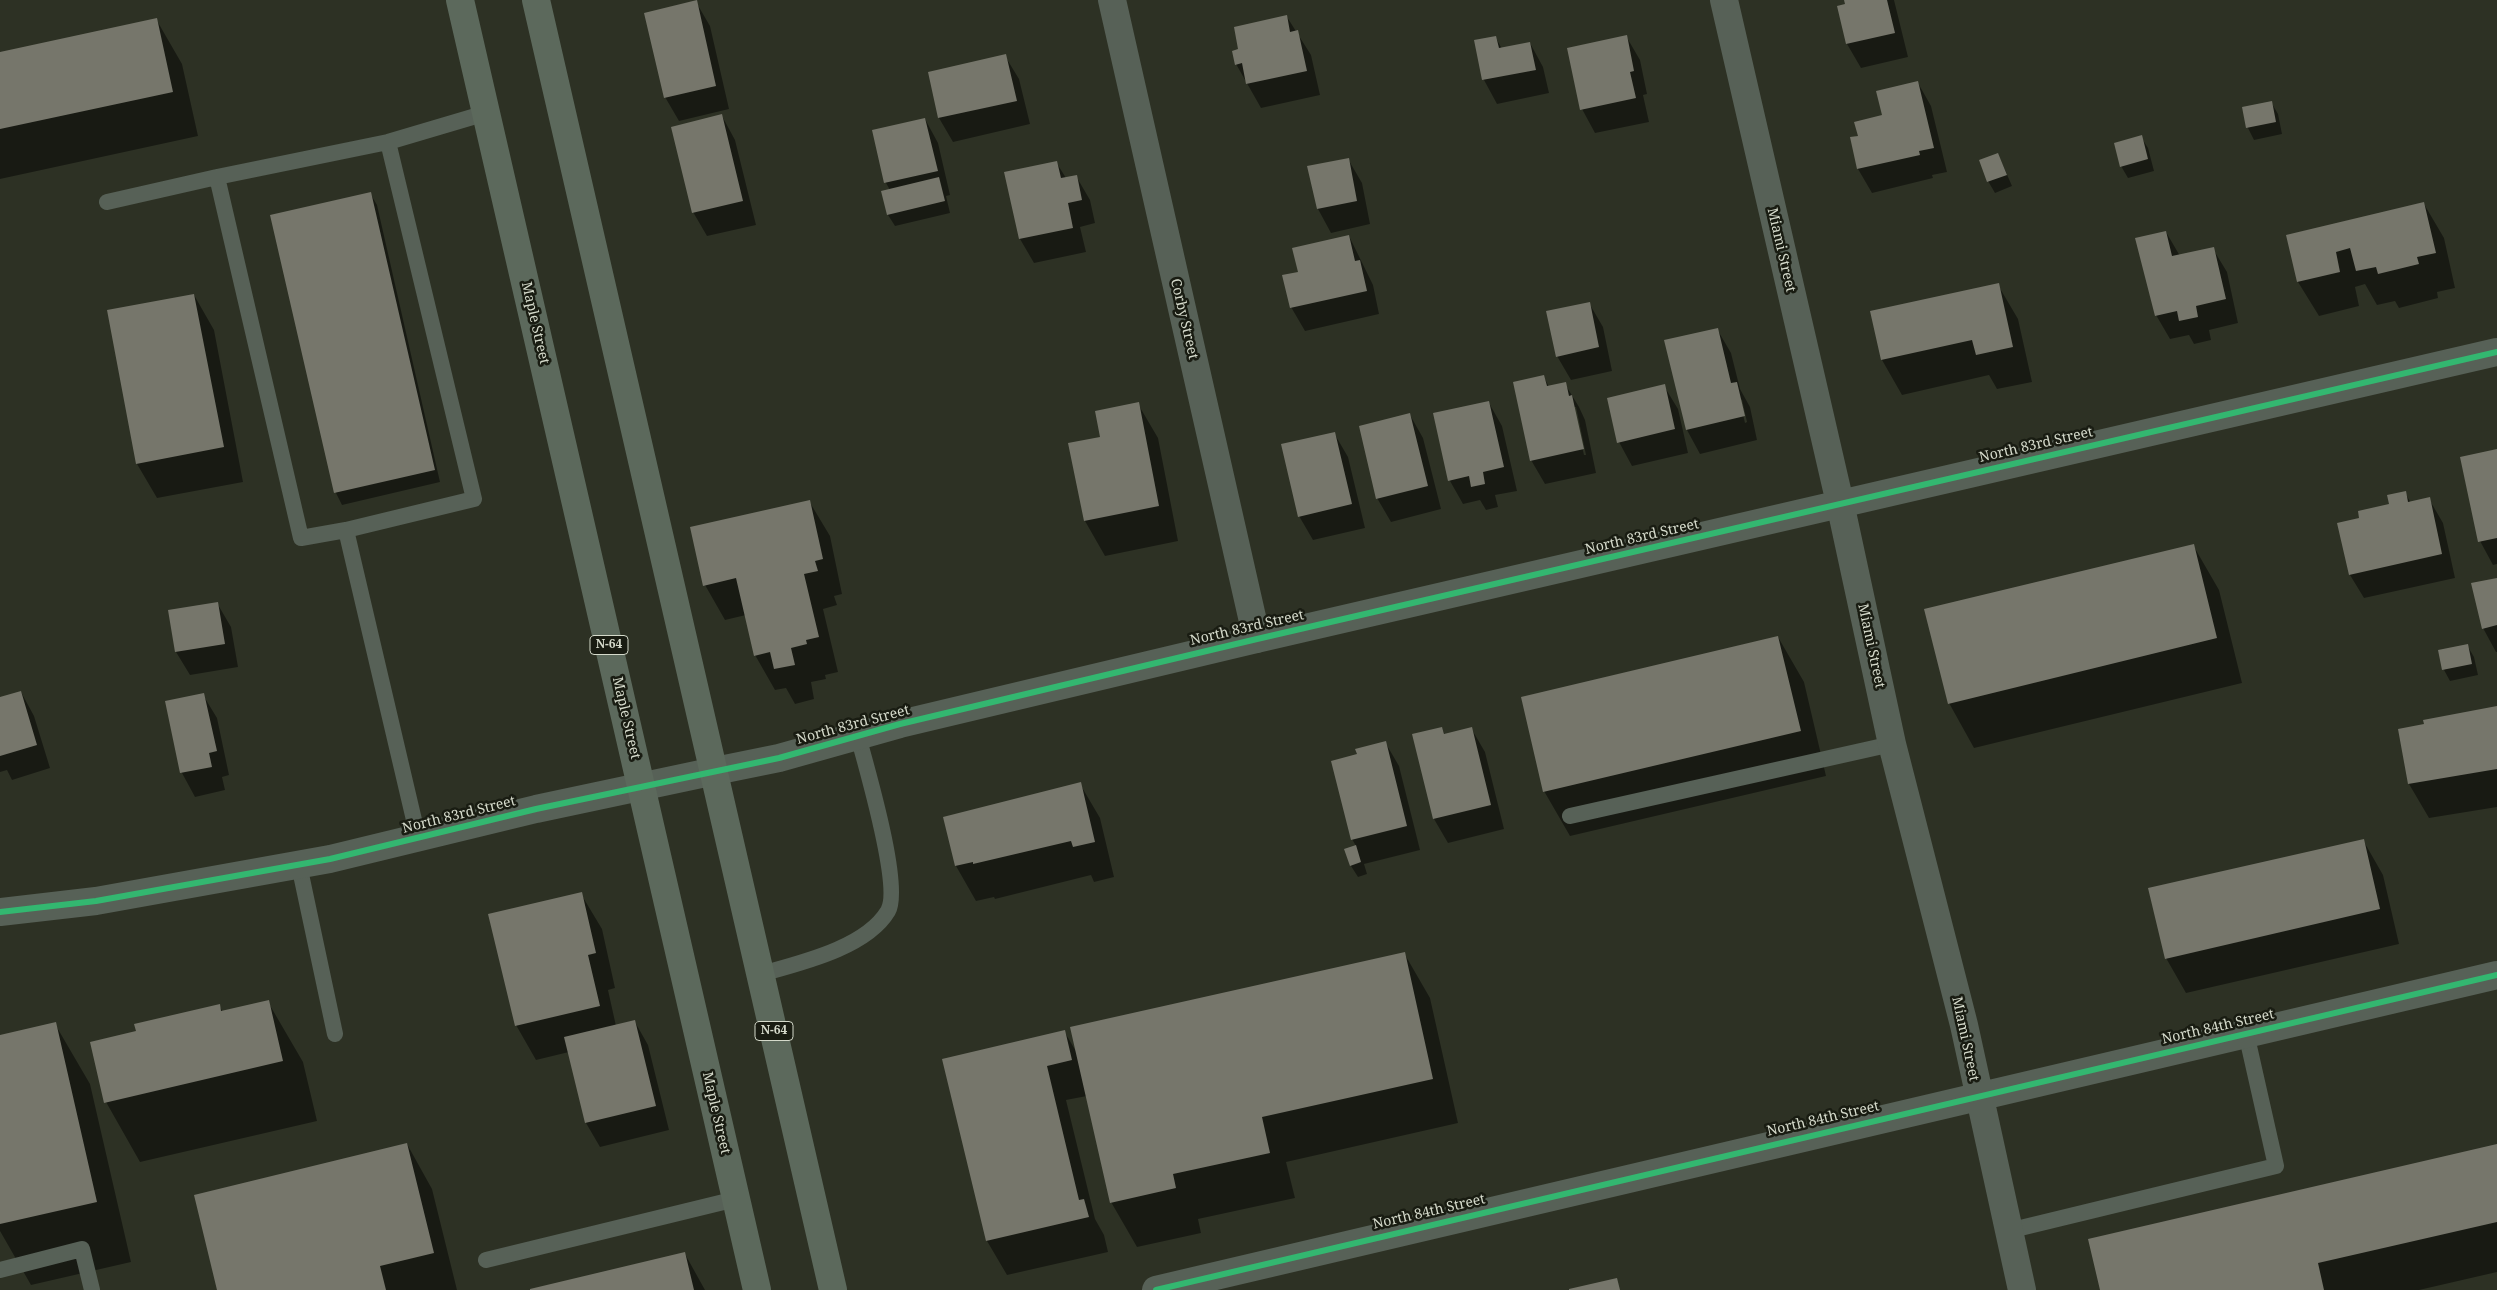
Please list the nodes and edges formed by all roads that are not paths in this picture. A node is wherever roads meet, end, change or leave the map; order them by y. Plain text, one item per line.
1 (460, 0) edge
2 (536, 0) edge
3 (1112, 0) edge
4 (1724, 0) edge
5 (486, 113) junction
6 (388, 142) junction
7 (217, 177) junction
8 (107, 202) dead end
9 (2497, 352) edge
10 (1840, 504) junction
11 (346, 530) junction
12 (1257, 639) junction
13 (858, 736) junction
14 (1892, 744) junction
15 (715, 771) junction
16 (642, 787) junction
17 (1570, 816) dead end
18 (418, 837) junction
19 (299, 865) junction
20 (0, 912) edge
21 (761, 974) junction
22 (2497, 975) edge
23 (2246, 1033) junction
24 (335, 1034) dead end
25 (1978, 1096) junction
26 (736, 1199) junction
27 (2008, 1232) junction
28 (486, 1260) dead end
29 (0, 1270) edge
30 (1231, 1281) edge
31 (92, 1290) edge
32 (757, 1290) edge
33 (833, 1290) edge
34 (1156, 1290) edge
35 (2022, 1290) edge

1 - 5 main road, Maple Street / N-64
2 - 15 main road, N-64
3 - 12 street, Corby Street
4 - 10 street, Miami Street
5 - 6 lane
5 - 16 main road, Maple Street / N-64
6 - 7 lane
6 - 11 lane
7 - 8 lane
7 - 11 lane
9 - 10 street, North 83rd Street
10 - 12 street, North 83rd Street
10 - 14 street, Miami Street
11 - 18 lane
12 - 13 street, North 83rd Street
13 - 15 street, North 83rd Street
13 - 21 lane
14 - 17 lane
14 - 25 street, Miami Street
15 - 16 street, North 83rd Street
15 - 21 main road, N-64
16 - 18 street, North 83rd Street
16 - 26 main road, Maple Street / N-64
18 - 19 street, North 83rd Street
19 - 20 street, North 83rd Street
19 - 24 lane
21 - 33 main road, N-64
22 - 23 street, North 84th Street
23 - 25 street, North 84th Street
23 - 27 lane
25 - 27 street, Miami Street
25 - 30 street, North 84th Street
26 - 28 lane
26 - 32 main road, Maple Street / N-64
27 - 35 street, Miami Street
29 - 31 lane
30 - 34 street, North 84th Street

